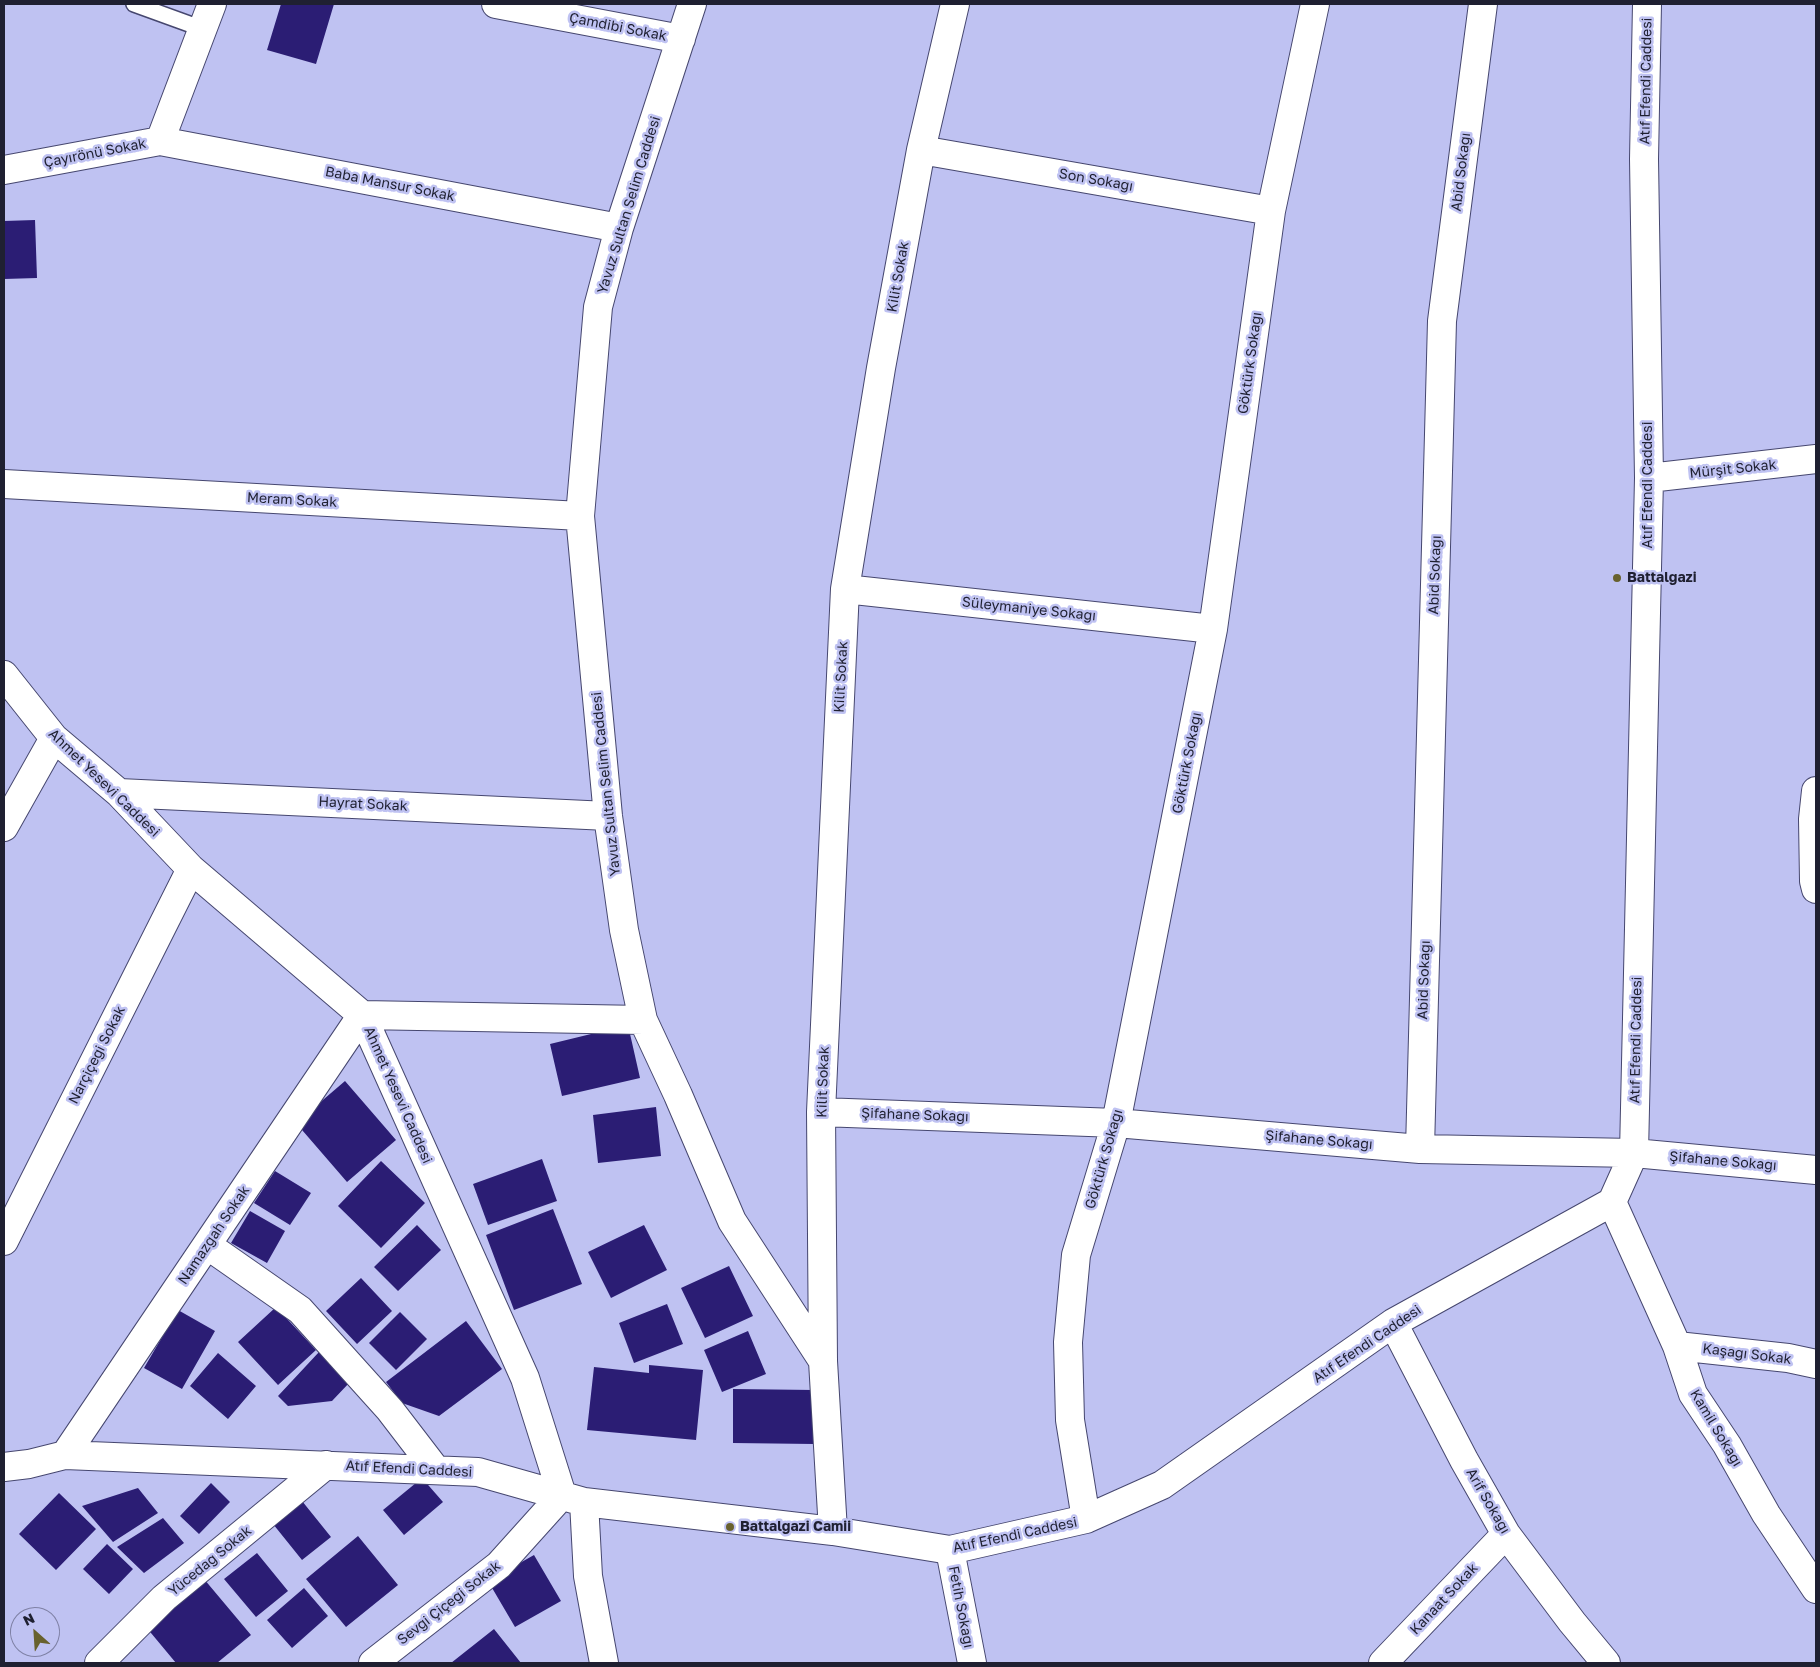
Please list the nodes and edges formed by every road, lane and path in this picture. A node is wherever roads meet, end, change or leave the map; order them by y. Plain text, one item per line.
1 (134, 4) edge
2 (212, 4) edge
3 (496, 4) edge
4 (692, 4) edge
5 (955, 4) edge
6 (1315, 4) edge
7 (1483, 4) edge
8 (1647, 4) edge
9 (203, 29) junction
10 (681, 38) junction
11 (160, 141) junction
12 (921, 150) junction
13 (4, 170) edge
14 (1271, 210) junction
15 (619, 228) junction
16 (1816, 459) edge
17 (1649, 478) junction
18 (4, 484) edge
19 (580, 516) junction
20 (845, 589) junction
21 (1213, 629) junction
22 (4, 675) edge
23 (54, 738) junction
24 (1816, 791) edge
25 (118, 793) junction
26 (608, 816) junction
27 (4, 827) edge
28 (191, 869) junction
29 (1816, 889) edge
30 (362, 1015) junction
31 (642, 1020) junction
32 (821, 1112) junction
33 (1116, 1122) junction
34 (1420, 1149) junction
35 (1634, 1153) junction
36 (1816, 1170) edge
37 (1612, 1202) junction
38 (4, 1242) edge
39 (207, 1245) junction
40 (1393, 1323) junction
41 (1677, 1346) junction
42 (823, 1361) junction
43 (1816, 1364) edge
44 (65, 1455) junction
45 (326, 1465) junction
46 (4, 1466) edge
47 (436, 1470) junction
48 (573, 1499) junction
49 (1086, 1519) junction
50 (833, 1531) junction
51 (1506, 1534) junction
52 (950, 1550) junction
53 (1816, 1589) edge
54 (99, 1663) edge
55 (372, 1663) edge
56 (604, 1663) edge
57 (972, 1663) edge
58 (1383, 1663) edge
59 (1606, 1663) edge

1 - 9 lane
2 - 9 street, Çayırönü Sokak
3 - 10 street, Çamdibi Sokak
4 - 10 street, Yavuz Sultan Selim Caddesi
5 - 12 street, Kilit Sokak
6 - 14 street, Göktürk Sokağı
7 - 34 street, Abid Sokağı
8 - 17 street, Atıf Efendi Caddesi
9 - 11 street, Çayırönü Sokak
10 - 15 street, Yavuz Sultan Selim Caddesi
11 - 13 street, Çayırönü Sokak
11 - 15 street, Baba Mansur Sokak
12 - 14 street, Son Sokağı
12 - 20 street, Kilit Sokak
14 - 21 street, Göktürk Sokağı
15 - 19 street, Yavuz Sultan Selim Caddesi
16 - 17 street, Mürşit Sokak
17 - 35 street, Atıf Efendi Caddesi
18 - 19 street, Meram Sokak
19 - 26 street, Yavuz Sultan Selim Caddesi
20 - 21 street, Süleymaniye Sokağı
20 - 32 street, Kilit Sokak
21 - 33 street, Göktürk Sokağı
22 - 23 street, Ahmet Yesevi Caddesi
23 - 25 street, Ahmet Yesevi Caddesi
23 - 27 street
24 - 29 street
25 - 26 street, Hayrat Sokak
25 - 28 street, Ahmet Yesevi Caddesi
26 - 31 street, Yavuz Sultan Selim Caddesi
28 - 30 street, Ahmet Yesevi Caddesi
28 - 38 street, Narçiçeği Sokak
30 - 31 street
30 - 39 street, Namazgah Sokak
30 - 48 street, Ahmet Yesevi Caddesi
31 - 42 street, Yavuz Sultan Selim Caddesi
32 - 33 street, Şifahane Sokağı
32 - 42 street, Kilit Sokak
33 - 34 street, Şifahane Sokağı
33 - 49 street, Göktürk Sokağı
34 - 35 street, Şifahane Sokağı
35 - 36 street, Şifahane Sokağı
35 - 37 street, Atıf Efendi Caddesi
37 - 40 street, Atıf Efendi Caddesi
37 - 41 street, Kamil Sokağı
39 - 44 street, Namazgah Sokak
39 - 47 street
40 - 49 street, Atıf Efendi Caddesi
40 - 51 street, Arif Sokağı
41 - 43 street, Kaşağı Sokak
41 - 53 street, Kamil Sokağı
42 - 50 street, Yavuz Sultan Selim Caddesi
44 - 45 street, Atıf Efendi Caddesi
44 - 46 street, Atıf Efendi Caddesi
45 - 47 street, Atıf Efendi Caddesi
45 - 54 street, Yücedağ Sokak
47 - 48 street, Atıf Efendi Caddesi
48 - 50 street, Atıf Efendi Caddesi
48 - 55 street, Sevgi Çiçeği Sokak
48 - 56 street, Ahmet Yesevi Caddesi
49 - 52 street, Atıf Efendi Caddesi
50 - 52 street, Atıf Efendi Caddesi
51 - 58 street, Kanaat Sokak
51 - 59 street, Arif Sokağı
52 - 57 street, Fetih Sokağı

